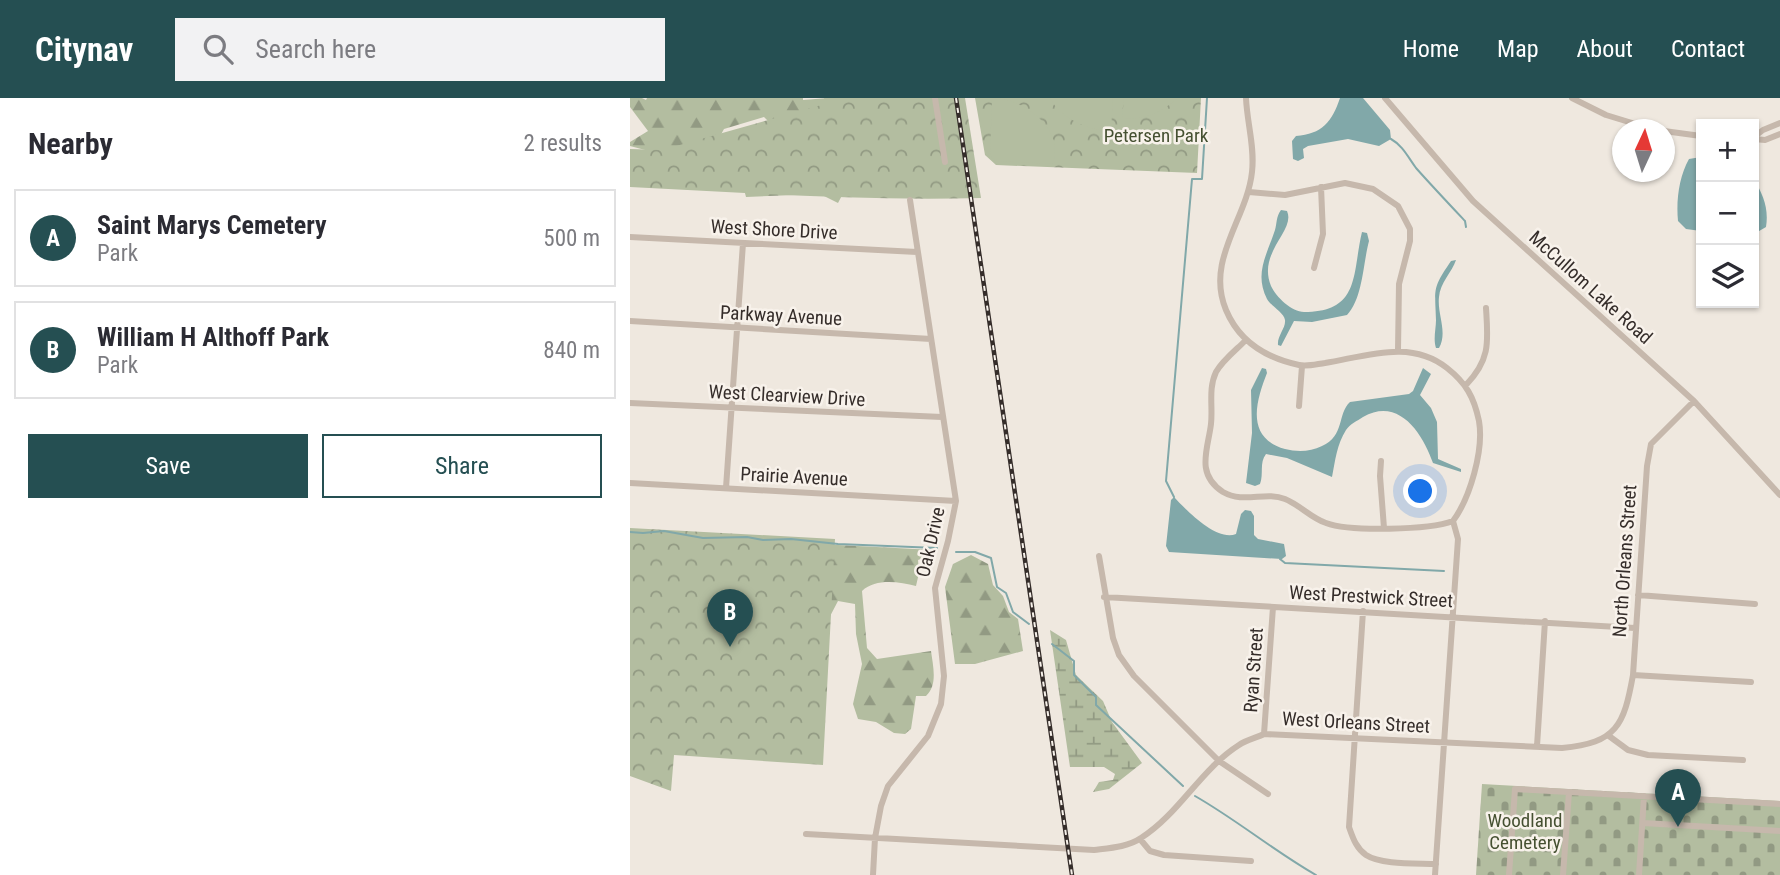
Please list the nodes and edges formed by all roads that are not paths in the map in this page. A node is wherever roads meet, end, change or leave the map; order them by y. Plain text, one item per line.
1 (935, 98) edge
2 (1246, 98) edge
3 (1385, 98) edge
4 (1572, 98) edge
5 (1616, 119) edge
6 (1780, 123) edge
7 (1675, 132) edge
8 (1780, 134) edge
9 (1696, 135) edge
10 (1759, 135) edge
11 (1759, 139) edge
12 (945, 163) dead end
13 (1321, 187) junction
14 (1248, 192) junction
15 (910, 200) dead end
16 (630, 237) edge
17 (743, 243) junction
18 (917, 252) junction
19 (1314, 268) dead end
20 (1486, 308) dead end
21 (630, 321) edge
22 (736, 328) junction
23 (931, 340) junction
24 (1245, 341) junction
25 (1398, 350) junction
26 (1302, 366) junction
27 (1466, 385) junction
28 (1694, 401) junction
29 (630, 403) edge
30 (1298, 406) dead end
31 (730, 408) junction
32 (942, 417) junction
33 (1381, 461) dead end
34 (630, 483) edge
35 (726, 488) junction
36 (1780, 495) edge
37 (956, 501) junction
38 (1453, 522) junction
39 (1384, 528) junction
40 (1099, 556) dead end
41 (1638, 595) junction
42 (1104, 597) junction
43 (1755, 604) dead end
44 (1273, 607) junction
45 (1363, 611) junction
46 (1453, 616) junction
47 (1545, 621) junction
48 (1635, 628) junction
49 (1633, 675) junction
50 (1751, 682) dead end
51 (1264, 734) junction
52 (1609, 736) junction
53 (1356, 737) junction
54 (1445, 742) junction
55 (1537, 746) junction
56 (1743, 760) dead end
57 (1219, 761) junction
58 (1569, 792) junction
59 (1268, 794) dead end
60 (1644, 796) junction
61 (1780, 804) edge
62 (1643, 823) junction
63 (1780, 831) edge
64 (806, 834) dead end
65 (874, 838) junction
66 (1140, 839) junction
67 (1251, 861) dead end
68 (1436, 864) junction
69 (873, 875) edge
70 (1436, 875) edge
71 (1509, 875) edge
72 (1563, 875) edge
73 (1639, 875) edge

1 - 12 street
2 - 14 street
3 - 28 street, McCullom Lake Road
4 - 5 street
6 - 10 street
7 - 9 street
8 - 11 street
13 - 14 street
13 - 19 street
13 - 25 street
14 - 24 street
15 - 18 street, Oak Drive
16 - 17 street, West Shore Drive
17 - 18 street, West Shore Drive
17 - 22 street
18 - 23 street, Oak Drive
20 - 27 street
21 - 22 street, Parkway Avenue
22 - 23 street, Parkway Avenue
22 - 31 street
23 - 32 street, Oak Drive
24 - 26 street
24 - 39 street
25 - 26 street
25 - 27 street
26 - 30 street
27 - 38 street
28 - 36 street, McCullom Lake Road
28 - 41 street, North Orleans Street
29 - 31 street, West Clearview Drive
31 - 32 street, West Clearview Drive
31 - 35 street
32 - 37 street, Oak Drive
33 - 39 street
34 - 35 street, Prairie Avenue
35 - 37 street, Prairie Avenue
37 - 65 street, Oak Drive
38 - 39 street
38 - 46 street
40 - 42 street
41 - 43 street
41 - 48 street, North Orleans Street
42 - 44 street, West Prestwick Street
42 - 57 street
44 - 45 street, West Prestwick Street
44 - 51 street, Ryan Street
45 - 46 street, West Prestwick Street
45 - 53 street
46 - 47 street, West Prestwick Street
46 - 54 street
47 - 48 street, West Prestwick Street
47 - 55 street
48 - 49 street, North Orleans Street
49 - 50 street
49 - 52 street, North Orleans Street
51 - 53 street, West Orleans Street
51 - 57 street, West Orleans Street
52 - 55 street, West Orleans Street
52 - 56 street
53 - 54 street, West Orleans Street
53 - 68 street
54 - 55 street, West Orleans Street
54 - 68 street
57 - 59 street
57 - 66 street, West Orleans Street
58 - 60 street
58 - 71 street
58 - 72 street
60 - 61 street
60 - 62 street
62 - 63 street
62 - 73 street
64 - 65 street, West Orleans Street
65 - 66 street, West Orleans Street
65 - 69 street, Oak Drive
66 - 67 street
68 - 70 street

